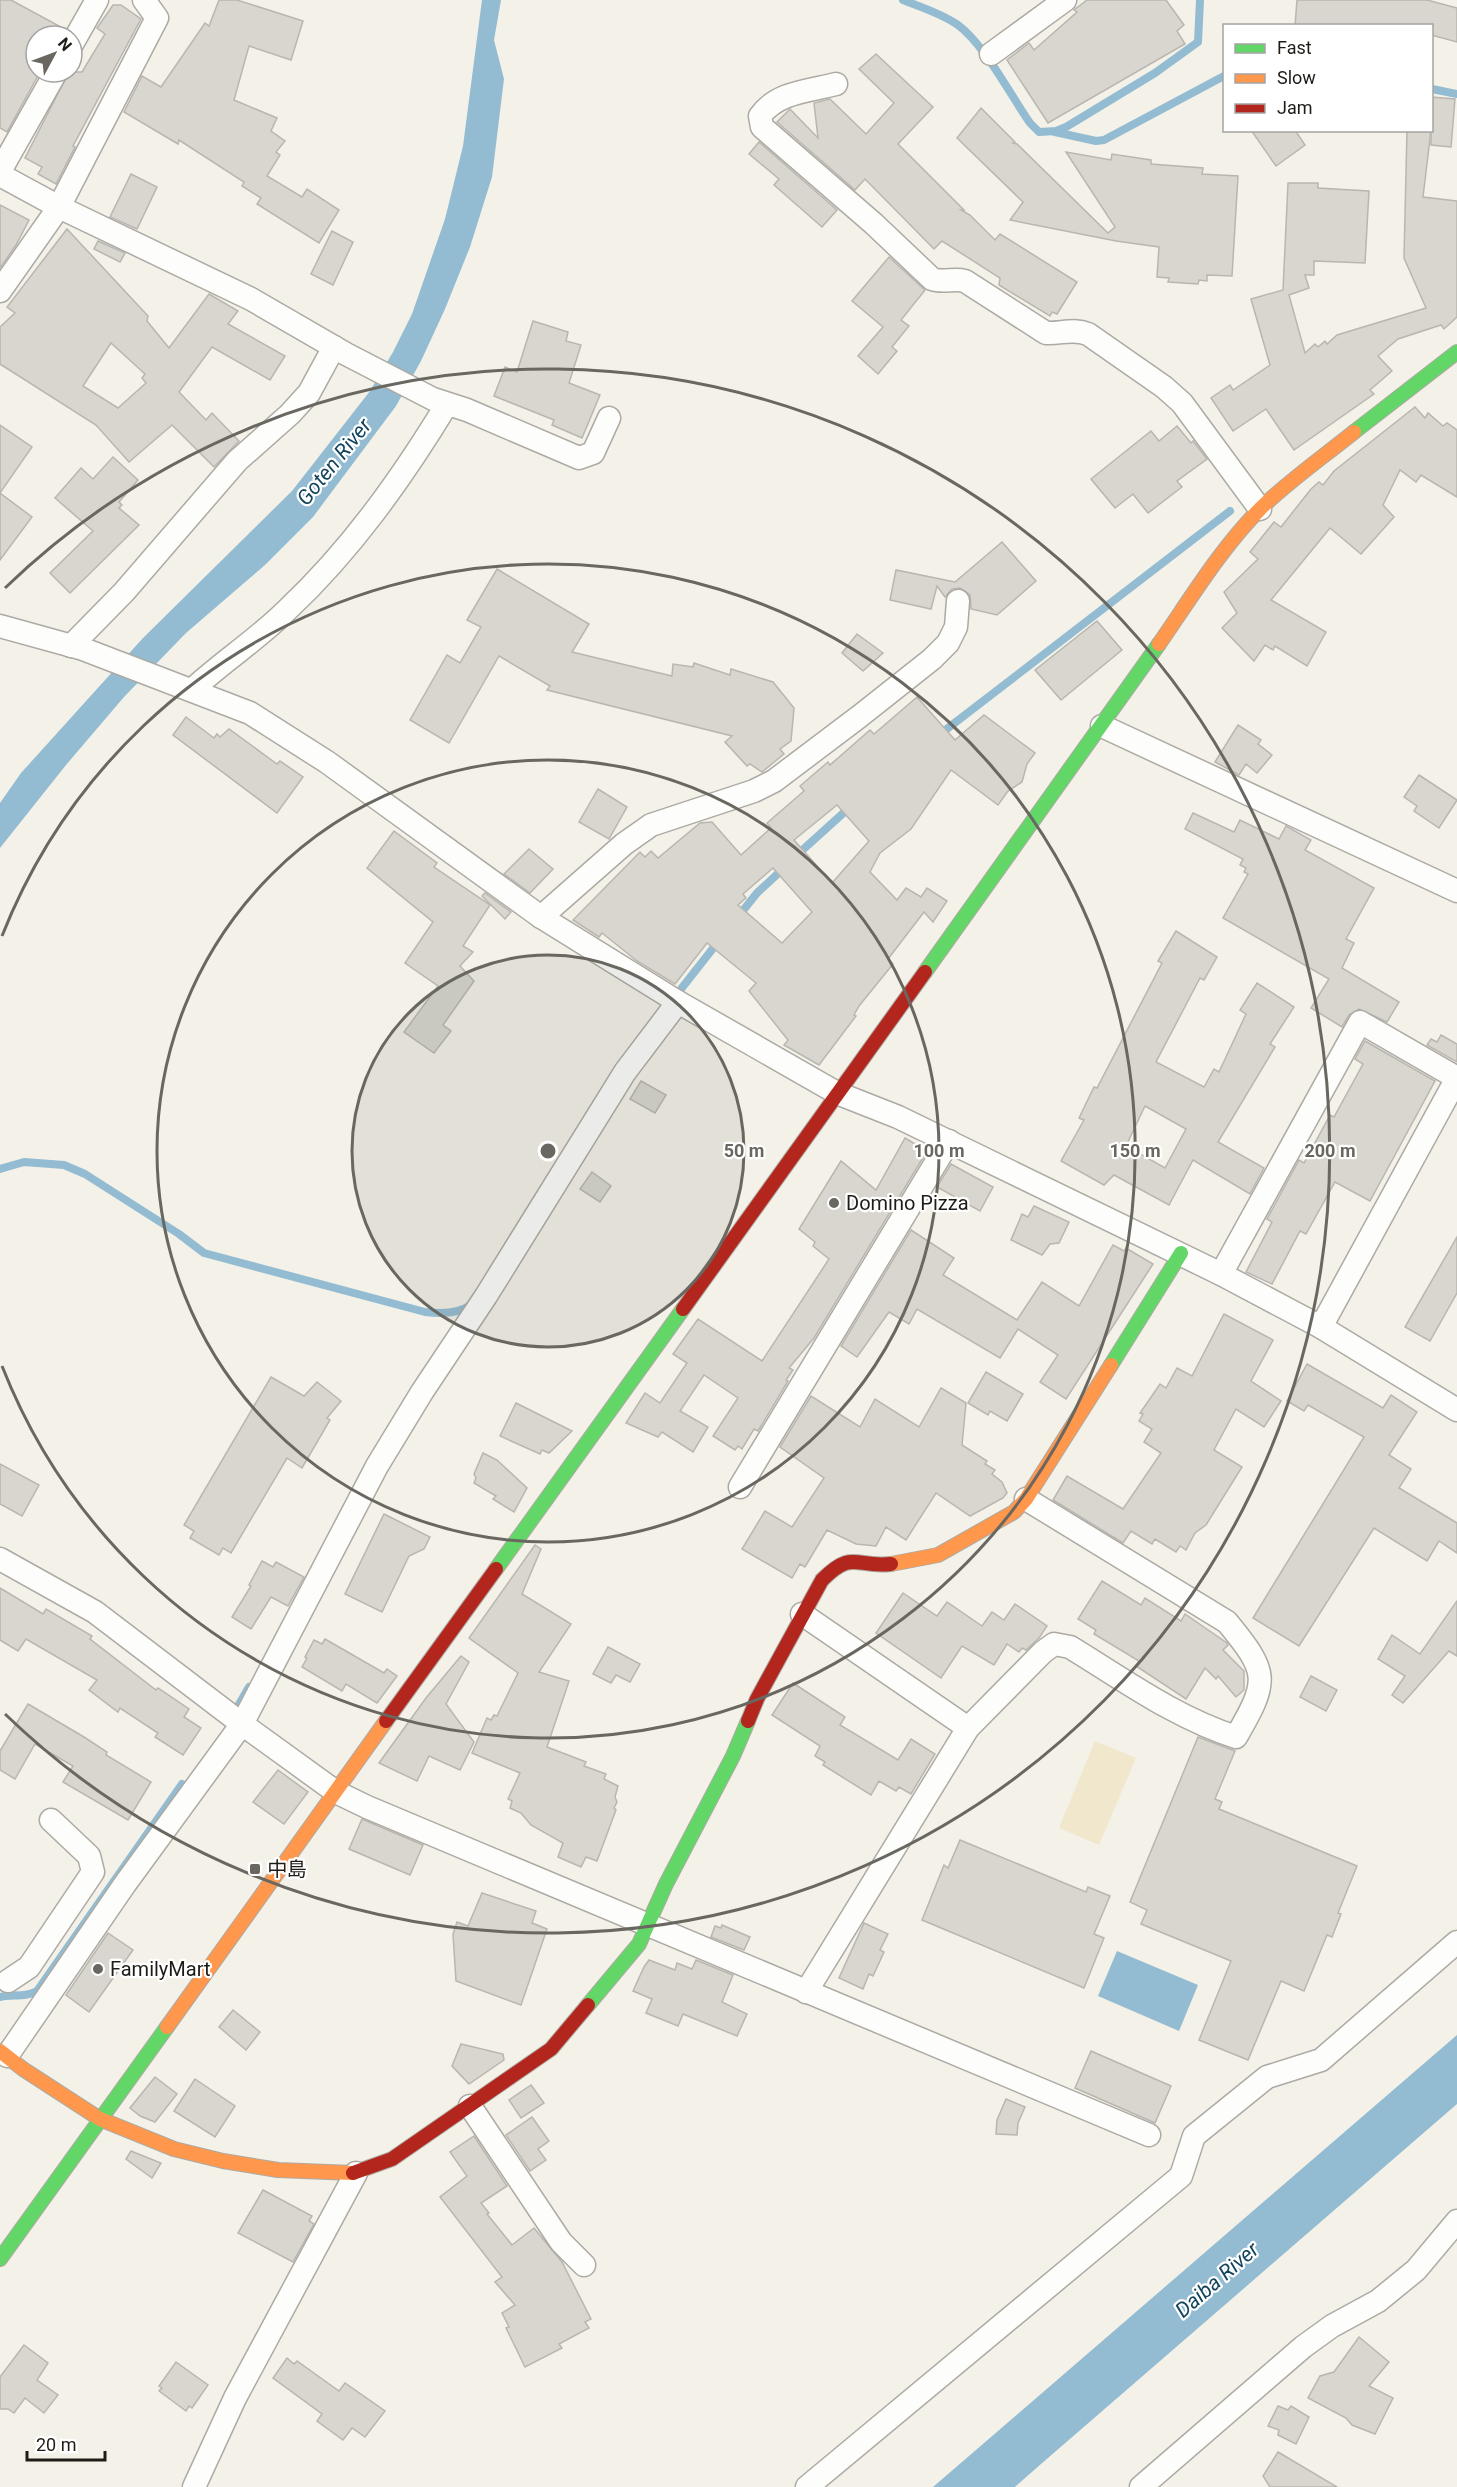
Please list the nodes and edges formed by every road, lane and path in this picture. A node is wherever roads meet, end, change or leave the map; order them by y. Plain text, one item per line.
1 (97, 0) edge
2 (144, 0) edge
3 (1065, 0) edge
4 (83, 24) edge
5 (991, 54) dead end
6 (49, 84) edge
7 (836, 84) dead end
8 (0, 173) edge
9 (59, 207) junction
10 (0, 291) edge
11 (340, 350) junction
12 (1456, 354) edge
13 (440, 401) junction
14 (609, 418) dead end
15 (1260, 508) junction
16 (958, 601) dead end
17 (0, 626) edge
18 (77, 648) junction
19 (183, 687) junction
20 (1102, 726) junction
21 (1457, 891) edge
22 (541, 917) junction
23 (678, 1002) junction
24 (837, 1093) junction
25 (949, 1141) junction
26 (1181, 1253) junction
27 (1221, 1274) junction
28 (1321, 1327) junction
29 (1457, 1410) edge
30 (740, 1487) dead end
31 (1026, 1499) junction
32 (0, 1559) edge
33 (802, 1614) junction
34 (242, 1724) junction
35 (968, 1728) junction
36 (336, 1792) junction
37 (51, 1821) dead end
38 (649, 1925) junction
39 (1457, 1942) edge
40 (3, 1980) edge
41 (42, 1980) junction
42 (806, 1992) junction
43 (3, 2054) edge
44 (470, 2106) junction
45 (100, 2120) junction
46 (1149, 2134) dead end
47 (356, 2173) junction
48 (1457, 2221) edge
49 (0, 2259) edge
50 (584, 2265) dead end
51 (194, 2487) edge
52 (807, 2487) edge
53 (1141, 2487) edge

1 - 4 street
2 - 9 street
3 - 5 street
6 - 8 street
7 - 15 street
8 - 9 street
9 - 10 street
9 - 11 street
11 - 13 street
11 - 18 street
12 - 15 street
13 - 14 street
13 - 19 street
15 - 20 street
16 - 22 street
17 - 18 street
18 - 19 street
19 - 22 street
20 - 21 street
20 - 24 street
22 - 23 street
23 - 24 street
23 - 34 street
24 - 25 street
24 - 36 street
25 - 26 street
25 - 30 street
26 - 27 street
26 - 31 street
27 - 28 street
27 - 28 street
28 - 29 street
31 - 33 street
31 - 35 street
32 - 34 street
33 - 35 street
33 - 38 street
34 - 36 street
34 - 41 street
35 - 42 street
36 - 38 street
36 - 45 street
37 - 41 street
38 - 42 street
38 - 44 street
39 - 52 street
40 - 41 street
41 - 43 street
42 - 46 street
43 - 45 street
44 - 47 street
44 - 50 street
45 - 47 street
45 - 49 street
47 - 51 street
48 - 53 street

